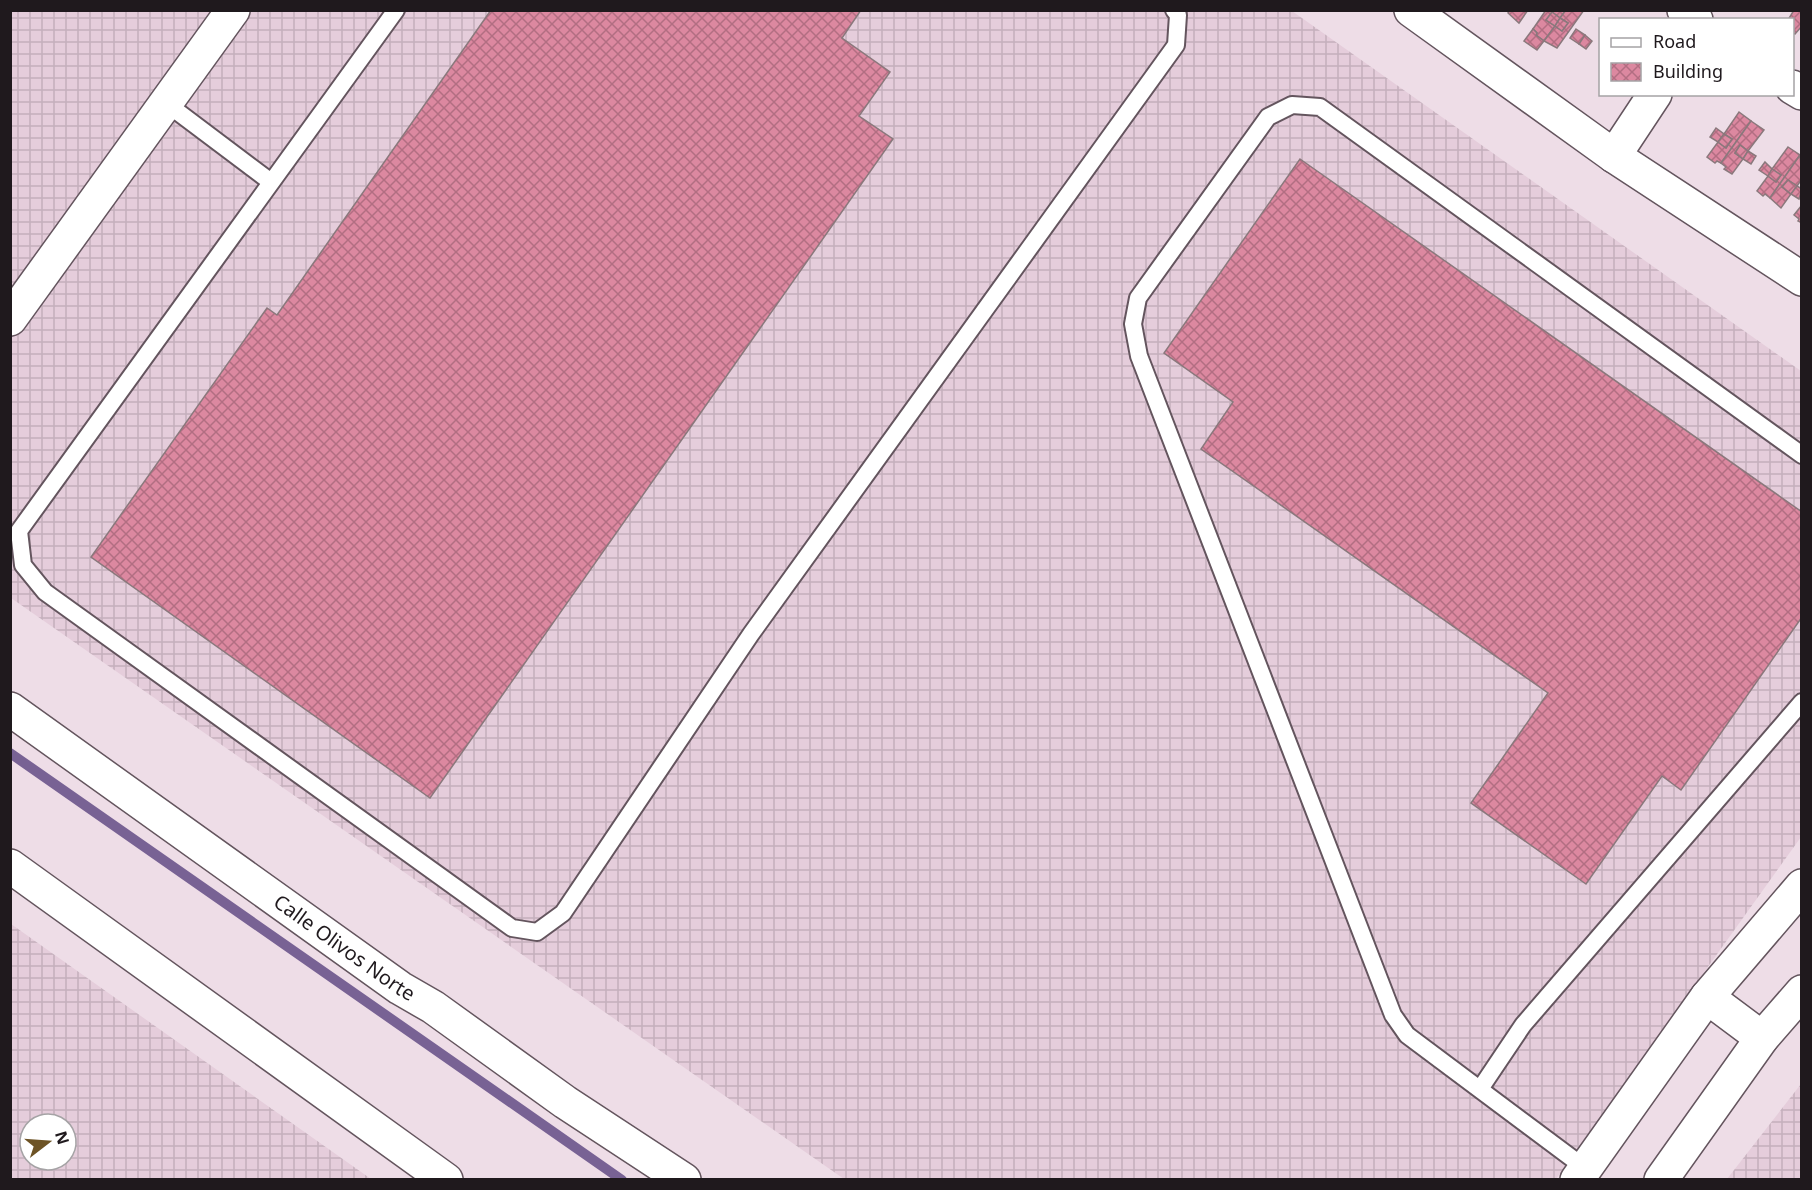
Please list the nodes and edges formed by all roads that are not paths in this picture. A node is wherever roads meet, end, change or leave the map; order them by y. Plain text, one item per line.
1 (233, 10) edge
2 (396, 10) edge
3 (1174, 10) edge
4 (1410, 10) edge
5 (1654, 96) edge
6 (165, 104) junction
7 (1614, 156) junction
8 (271, 182) junction
9 (1802, 279) edge
10 (10, 319) edge
11 (1802, 455) edge
12 (1802, 702) edge
13 (10, 709) edge
14 (10, 866) edge
15 (1802, 886) edge
16 (1802, 992) edge
17 (1707, 997) junction
18 (1762, 1038) junction
19 (1480, 1089) junction
20 (1581, 1174) edge
21 (447, 1179) edge
22 (684, 1179) edge
23 (1661, 1179) edge

1 - 6 street
2 - 8 lane
3 - 8 lane
4 - 7 street
5 - 7 street
6 - 8 lane
6 - 10 street
7 - 9 street
11 - 19 lane
12 - 19 lane
13 - 22 street, Calle Olivos Norte
14 - 21 street
15 - 17 street
16 - 18 street
17 - 18 street
17 - 20 street
18 - 23 street
19 - 20 lane

